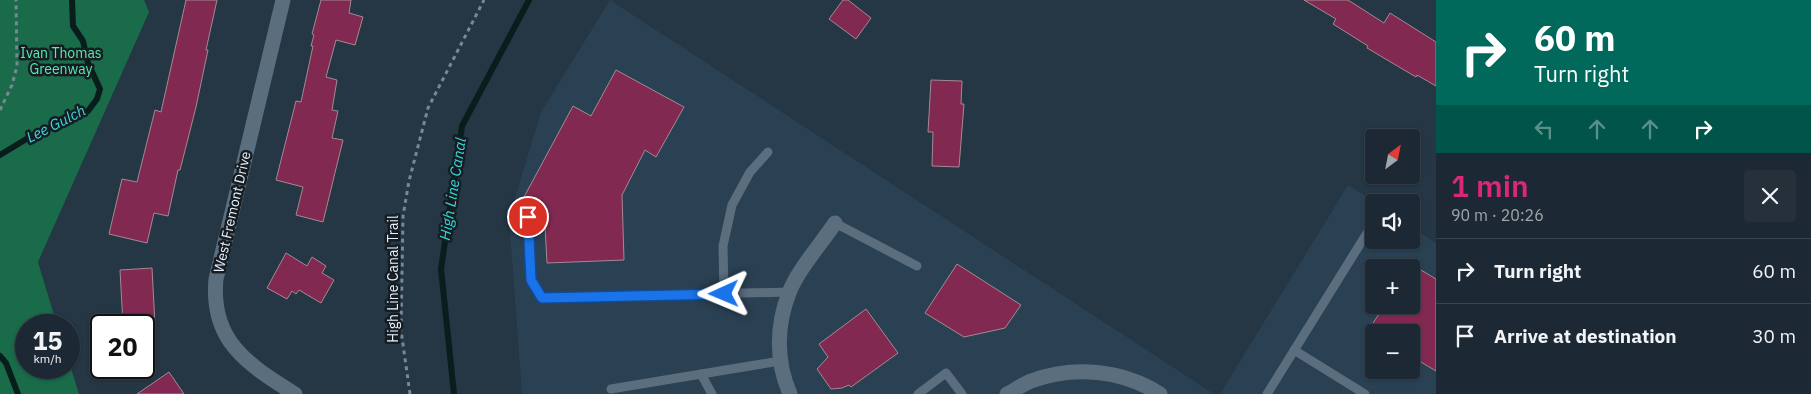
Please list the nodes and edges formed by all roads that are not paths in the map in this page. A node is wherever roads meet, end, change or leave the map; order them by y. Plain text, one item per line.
1 (283, 0) edge
2 (768, 152) dead end
3 (528, 217) dead end
4 (835, 223) joint
5 (1365, 236) edge
6 (917, 266) dead end
7 (789, 292) junction
8 (724, 294) junction
9 (1294, 350) junction
10 (780, 361) junction
11 (701, 374) junction
12 (611, 389) dead end
13 (709, 393) edge
14 (295, 394) edge
15 (790, 394) edge
16 (918, 394) edge
17 (962, 394) edge
18 (1008, 394) edge
19 (1160, 394) edge
20 (1267, 394) edge
21 (1365, 394) edge

1 - 14 street, West Fremont Drive
2 - 8 lane
3 - 8 lane
4 - 6 lane
4 - 7 street
5 - 9 lane
7 - 8 lane
7 - 10 street
9 - 20 lane
9 - 21 lane
10 - 11 lane
10 - 15 street
11 - 12 lane
11 - 13 lane
16 - 17 lane
18 - 19 street

